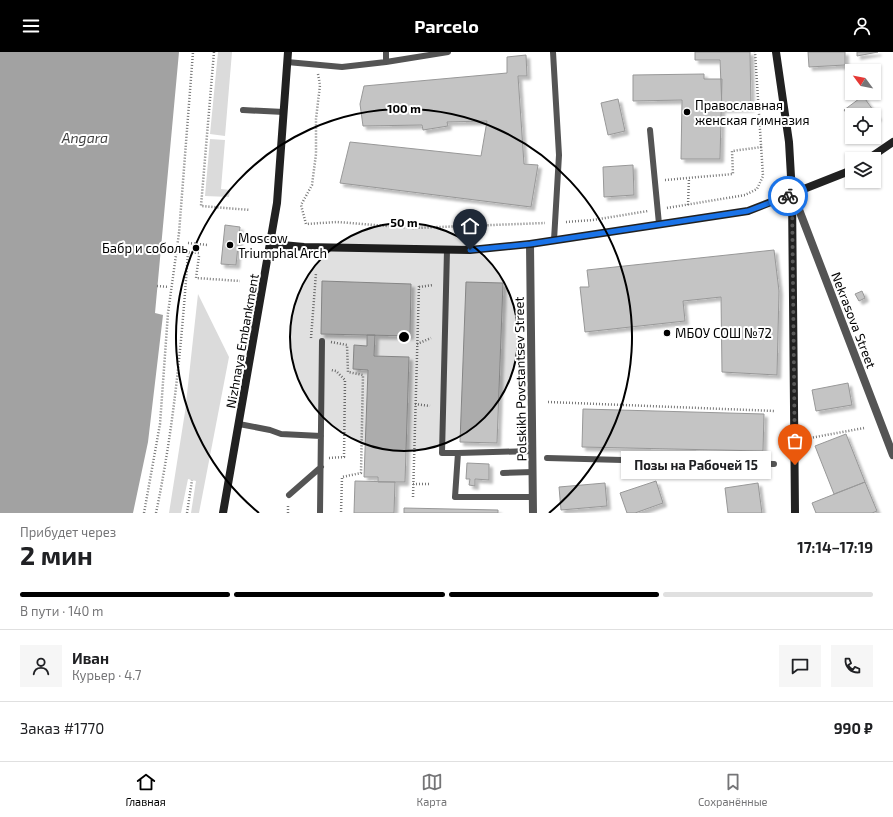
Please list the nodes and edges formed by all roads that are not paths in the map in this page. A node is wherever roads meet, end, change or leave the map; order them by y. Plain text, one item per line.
1 (288, 52) edge
2 (386, 52) edge
3 (448, 52) edge
4 (553, 52) edge
5 (776, 52) edge
6 (287, 62) junction
7 (386, 62) junction
8 (243, 110) dead end
9 (284, 112) junction
10 (650, 130) dead end
11 (893, 142) edge
12 (878, 152) edge
13 (845, 173) edge
14 (792, 194) junction
15 (659, 224) junction
16 (554, 240) junction
17 (271, 244) junction
18 (530, 244) junction
19 (447, 250) junction
20 (322, 341) road end
21 (239, 424) junction
22 (322, 436) junction
23 (532, 451) junction
24 (458, 453) junction
25 (893, 455) edge
26 (547, 458) dead end
27 (774, 464) dead end
28 (321, 467) junction
29 (533, 472) junction
30 (503, 473) dead end
31 (289, 495) dead end
32 (533, 497) junction
33 (223, 513) edge
34 (320, 513) edge
35 (533, 513) edge
36 (795, 513) edge

1 - 6 main road, Nizhnaya Embankment
2 - 7 lane
3 - 7 lane
4 - 16 lane
5 - 14 main road
6 - 7 lane
6 - 9 main road, Nizhnaya Embankment
8 - 9 lane
9 - 17 main road, Nizhnaya Embankment
10 - 15 lane
11 - 12 main road
13 - 14 main road
14 - 15 main road
14 - 25 street, Nekrasova Street
14 - 36 main road
15 - 16 main road
16 - 18 main road
17 - 19 main road
17 - 21 main road, Nizhnaya Embankment
18 - 19 main road
18 - 23 street, Polskikh Povstantsev Street
19 - 24 lane
20 - 22 lane
21 - 22 lane
21 - 33 main road, Nizhnaya Embankment
22 - 28 lane
23 - 24 lane
23 - 29 street, Polskikh Povstantsev Street
24 - 32 lane
26 - 27 lane
28 - 31 lane
28 - 34 lane
29 - 30 lane
29 - 32 street, Polskikh Povstantsev Street
32 - 35 street, Polskikh Povstantsev Street

